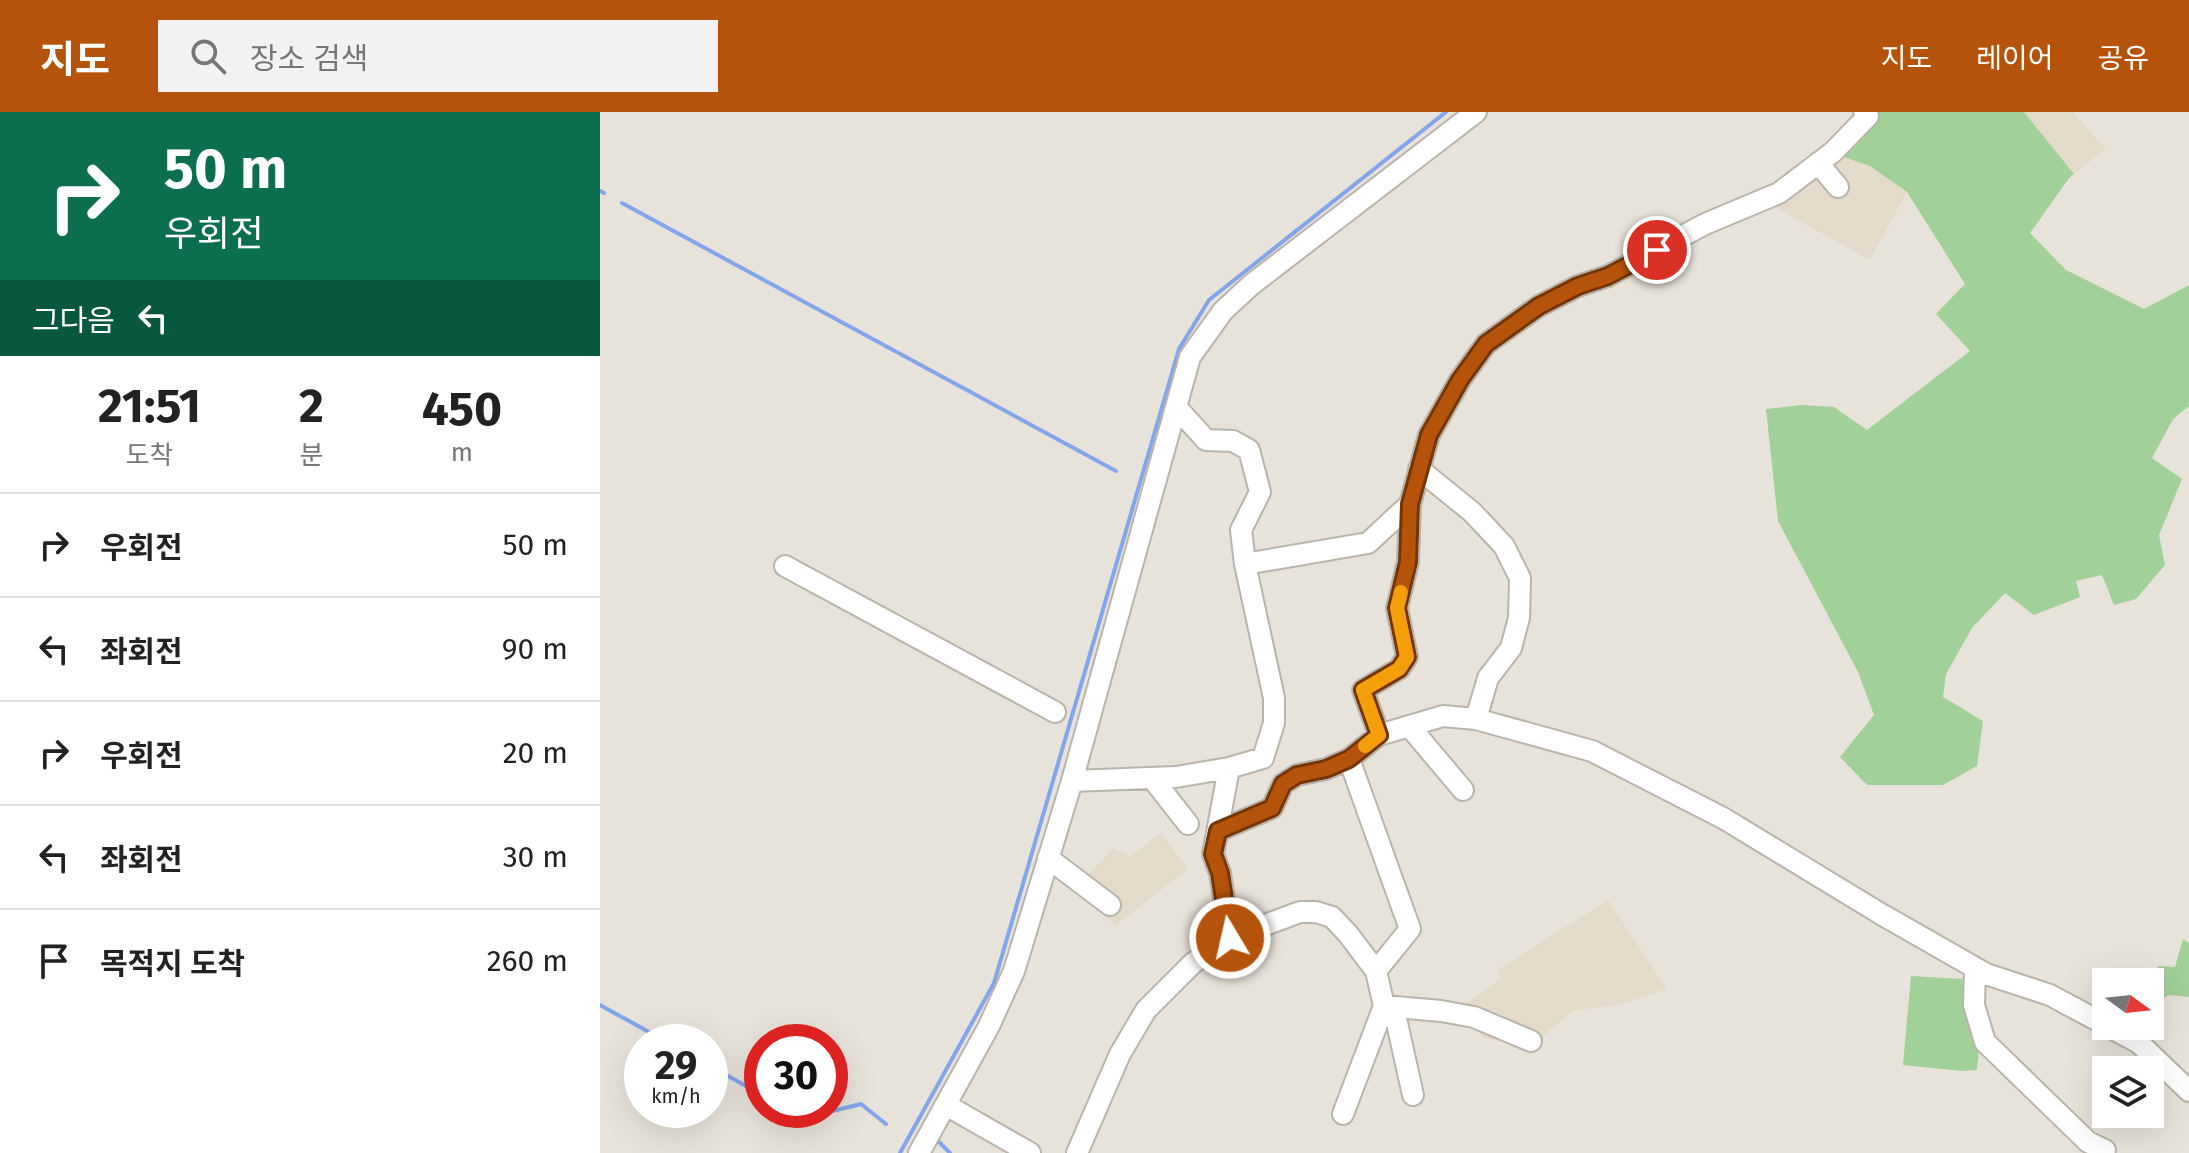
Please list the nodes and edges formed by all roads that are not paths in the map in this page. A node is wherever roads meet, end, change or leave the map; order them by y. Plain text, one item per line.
1 (1476, 112) edge
2 (1868, 113) edge
3 (1818, 163) junction
4 (1838, 187) dead end
5 (1177, 408) junction
6 (1419, 469) junction
7 (1410, 504) junction
8 (1245, 564) junction
9 (785, 566) dead end
10 (1055, 712) dead end
11 (1476, 719) junction
12 (1409, 726) junction
13 (1379, 735) junction
14 (1349, 759) junction
15 (1229, 768) junction
16 (1152, 778) junction
17 (1072, 781) junction
18 (1463, 790) dead end
19 (1188, 824) dead end
20 (1218, 831) junction
21 (1048, 858) junction
22 (1110, 905) dead end
23 (1230, 938) junction
24 (1975, 968) junction
25 (1376, 971) junction
26 (1384, 1006) junction
27 (2092, 1018) edge
28 (2133, 1040) edge
29 (1531, 1041) dead end
30 (2189, 1091) edge
31 (1413, 1095) dead end
32 (946, 1105) junction
33 (1343, 1114) dead end
34 (2105, 1150) dead end
35 (919, 1153) edge
36 (1030, 1153) edge
37 (1077, 1153) edge

1 - 5 street
2 - 3 street
3 - 4 street
3 - 6 street
5 - 8 street
5 - 17 street
6 - 7 street
6 - 11 street
7 - 8 street
7 - 13 street
8 - 15 street
9 - 10 street
11 - 12 street
11 - 24 street
12 - 13 street
12 - 18 street
13 - 14 street
14 - 20 street
14 - 25 street
15 - 16 street
15 - 20 street
16 - 17 street
16 - 19 street
17 - 21 street
20 - 23 street
21 - 22 street
21 - 32 street
23 - 25 street
23 - 37 street
24 - 27 street
24 - 34 street
25 - 26 street
26 - 29 street
26 - 31 street
26 - 33 street
28 - 30 street
32 - 35 street
32 - 36 street

